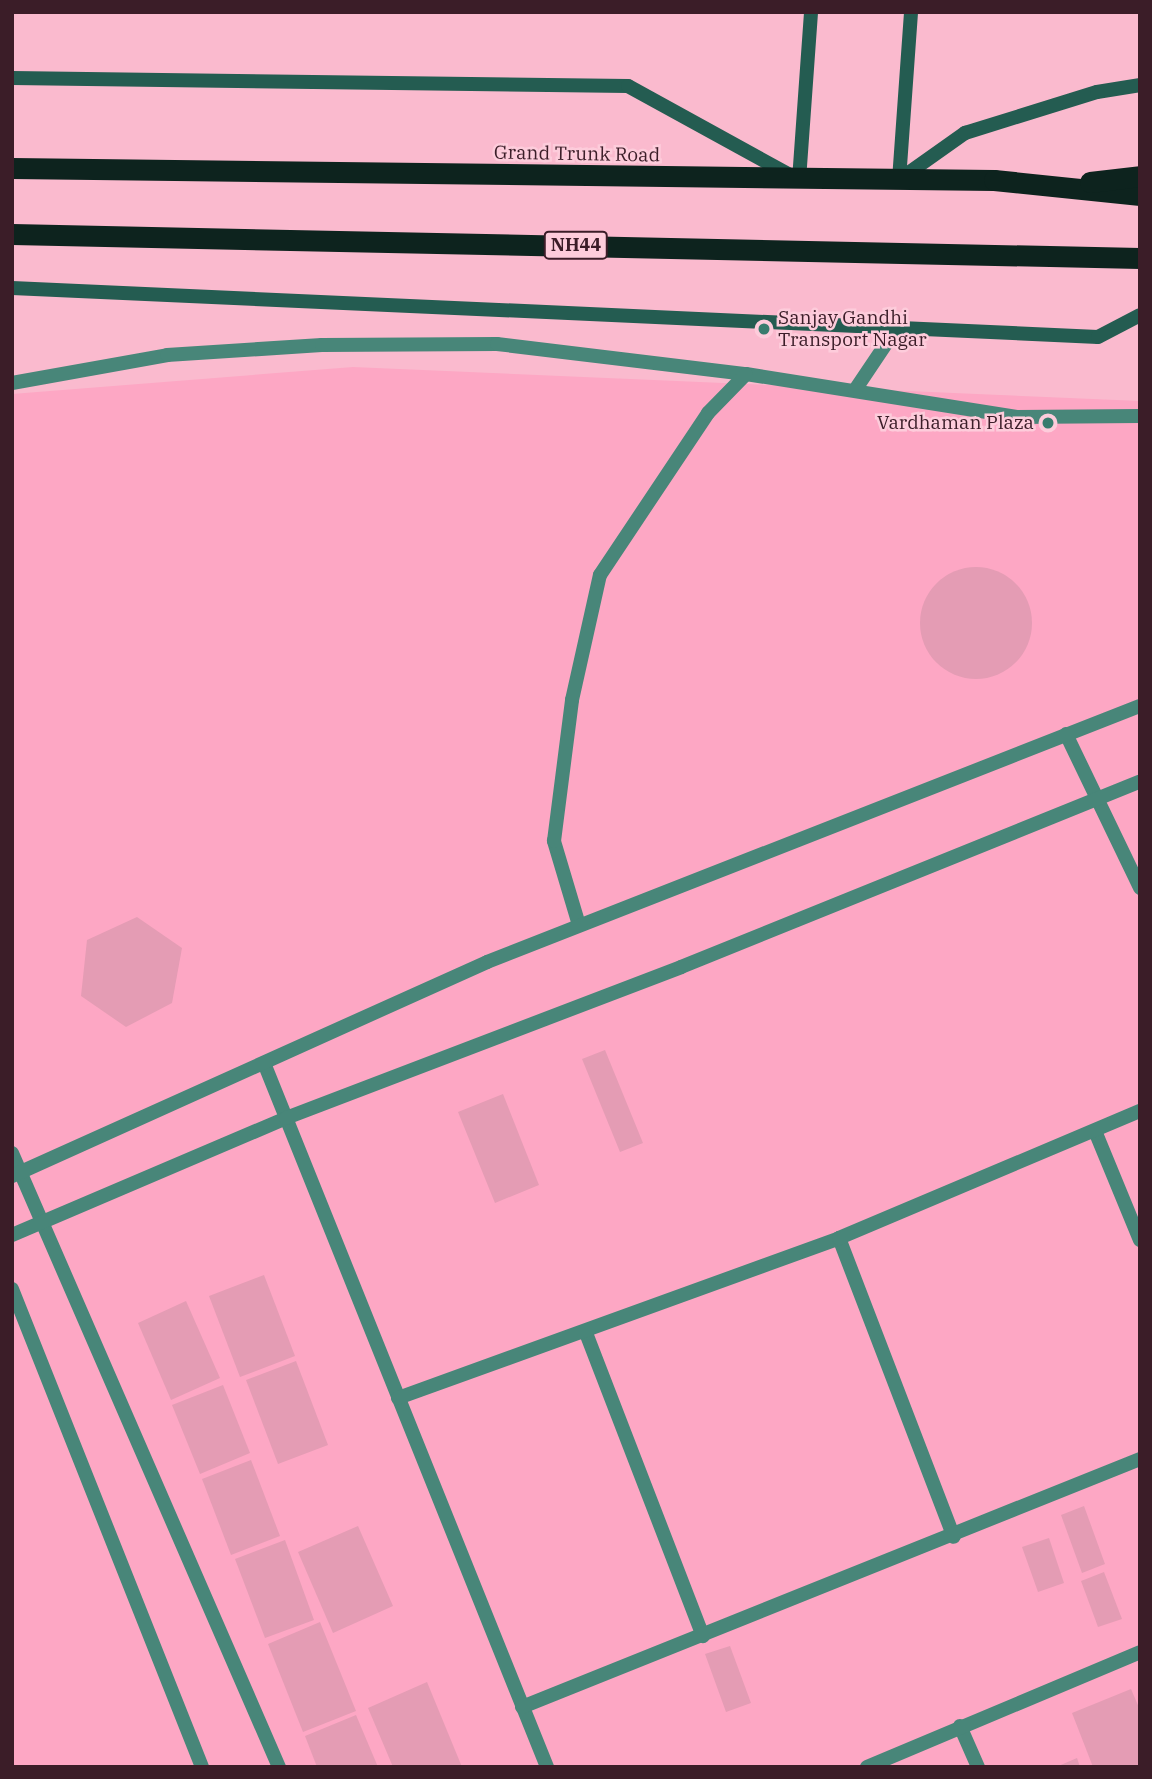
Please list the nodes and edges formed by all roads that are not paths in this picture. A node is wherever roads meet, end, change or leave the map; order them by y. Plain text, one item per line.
1 (811, 12) edge
2 (911, 20) edge
3 (12, 78) edge
4 (1140, 85) edge
5 (12, 167) edge
6 (1140, 176) edge
7 (799, 180) junction
8 (899, 180) junction
9 (1053, 186) junction
10 (1140, 195) edge
11 (12, 234) edge
12 (1140, 258) edge
13 (12, 288) edge
14 (1140, 315) edge
15 (896, 330) junction
16 (746, 374) junction
17 (12, 383) edge
18 (855, 390) junction
19 (1140, 416) edge
20 (1140, 705) edge
21 (1066, 734) junction
22 (1140, 782) edge
23 (1098, 800) junction
24 (1140, 888) edge
25 (579, 925) junction
26 (264, 1063) junction
27 (1140, 1111) edge
28 (286, 1118) junction
29 (1095, 1131) junction
30 (12, 1153) edge
31 (17, 1173) edge
32 (44, 1221) junction
33 (12, 1235) edge
34 (839, 1238) junction
35 (1140, 1240) edge
36 (12, 1289) edge
37 (586, 1332) junction
38 (398, 1398) junction
39 (1140, 1459) edge
40 (954, 1537) junction
41 (703, 1636) junction
42 (1140, 1652) edge
43 (522, 1707) junction
44 (960, 1726) junction
45 (202, 1767) edge
46 (279, 1767) edge
47 (547, 1767) edge
48 (867, 1767) edge
49 (978, 1767) edge

1 - 7 main road
2 - 8 main road
3 - 7 main road
4 - 8 main road
5 - 7 highway, Grand Trunk Road
6 - 9 highway
7 - 8 highway, Grand Trunk Road
8 - 9 highway, Grand Trunk Road
9 - 10 highway, Grand Trunk Road
11 - 12 highway, NH44
13 - 15 main road
14 - 15 main road
15 - 18 lane
16 - 17 lane
16 - 18 lane
16 - 25 lane
18 - 19 lane
20 - 21 lane
21 - 23 lane
21 - 25 lane
22 - 23 lane
23 - 24 lane
23 - 28 lane
25 - 26 lane
26 - 28 lane
26 - 31 lane
27 - 29 lane
28 - 32 lane
28 - 38 lane
29 - 34 lane
29 - 35 lane
30 - 31 lane
31 - 32 lane
32 - 33 lane
32 - 46 lane
34 - 37 lane
34 - 40 lane
36 - 45 lane
37 - 38 lane
37 - 41 lane
38 - 43 lane
39 - 40 lane
40 - 41 lane
41 - 43 lane
42 - 44 lane
43 - 47 lane
44 - 48 lane
44 - 49 lane

